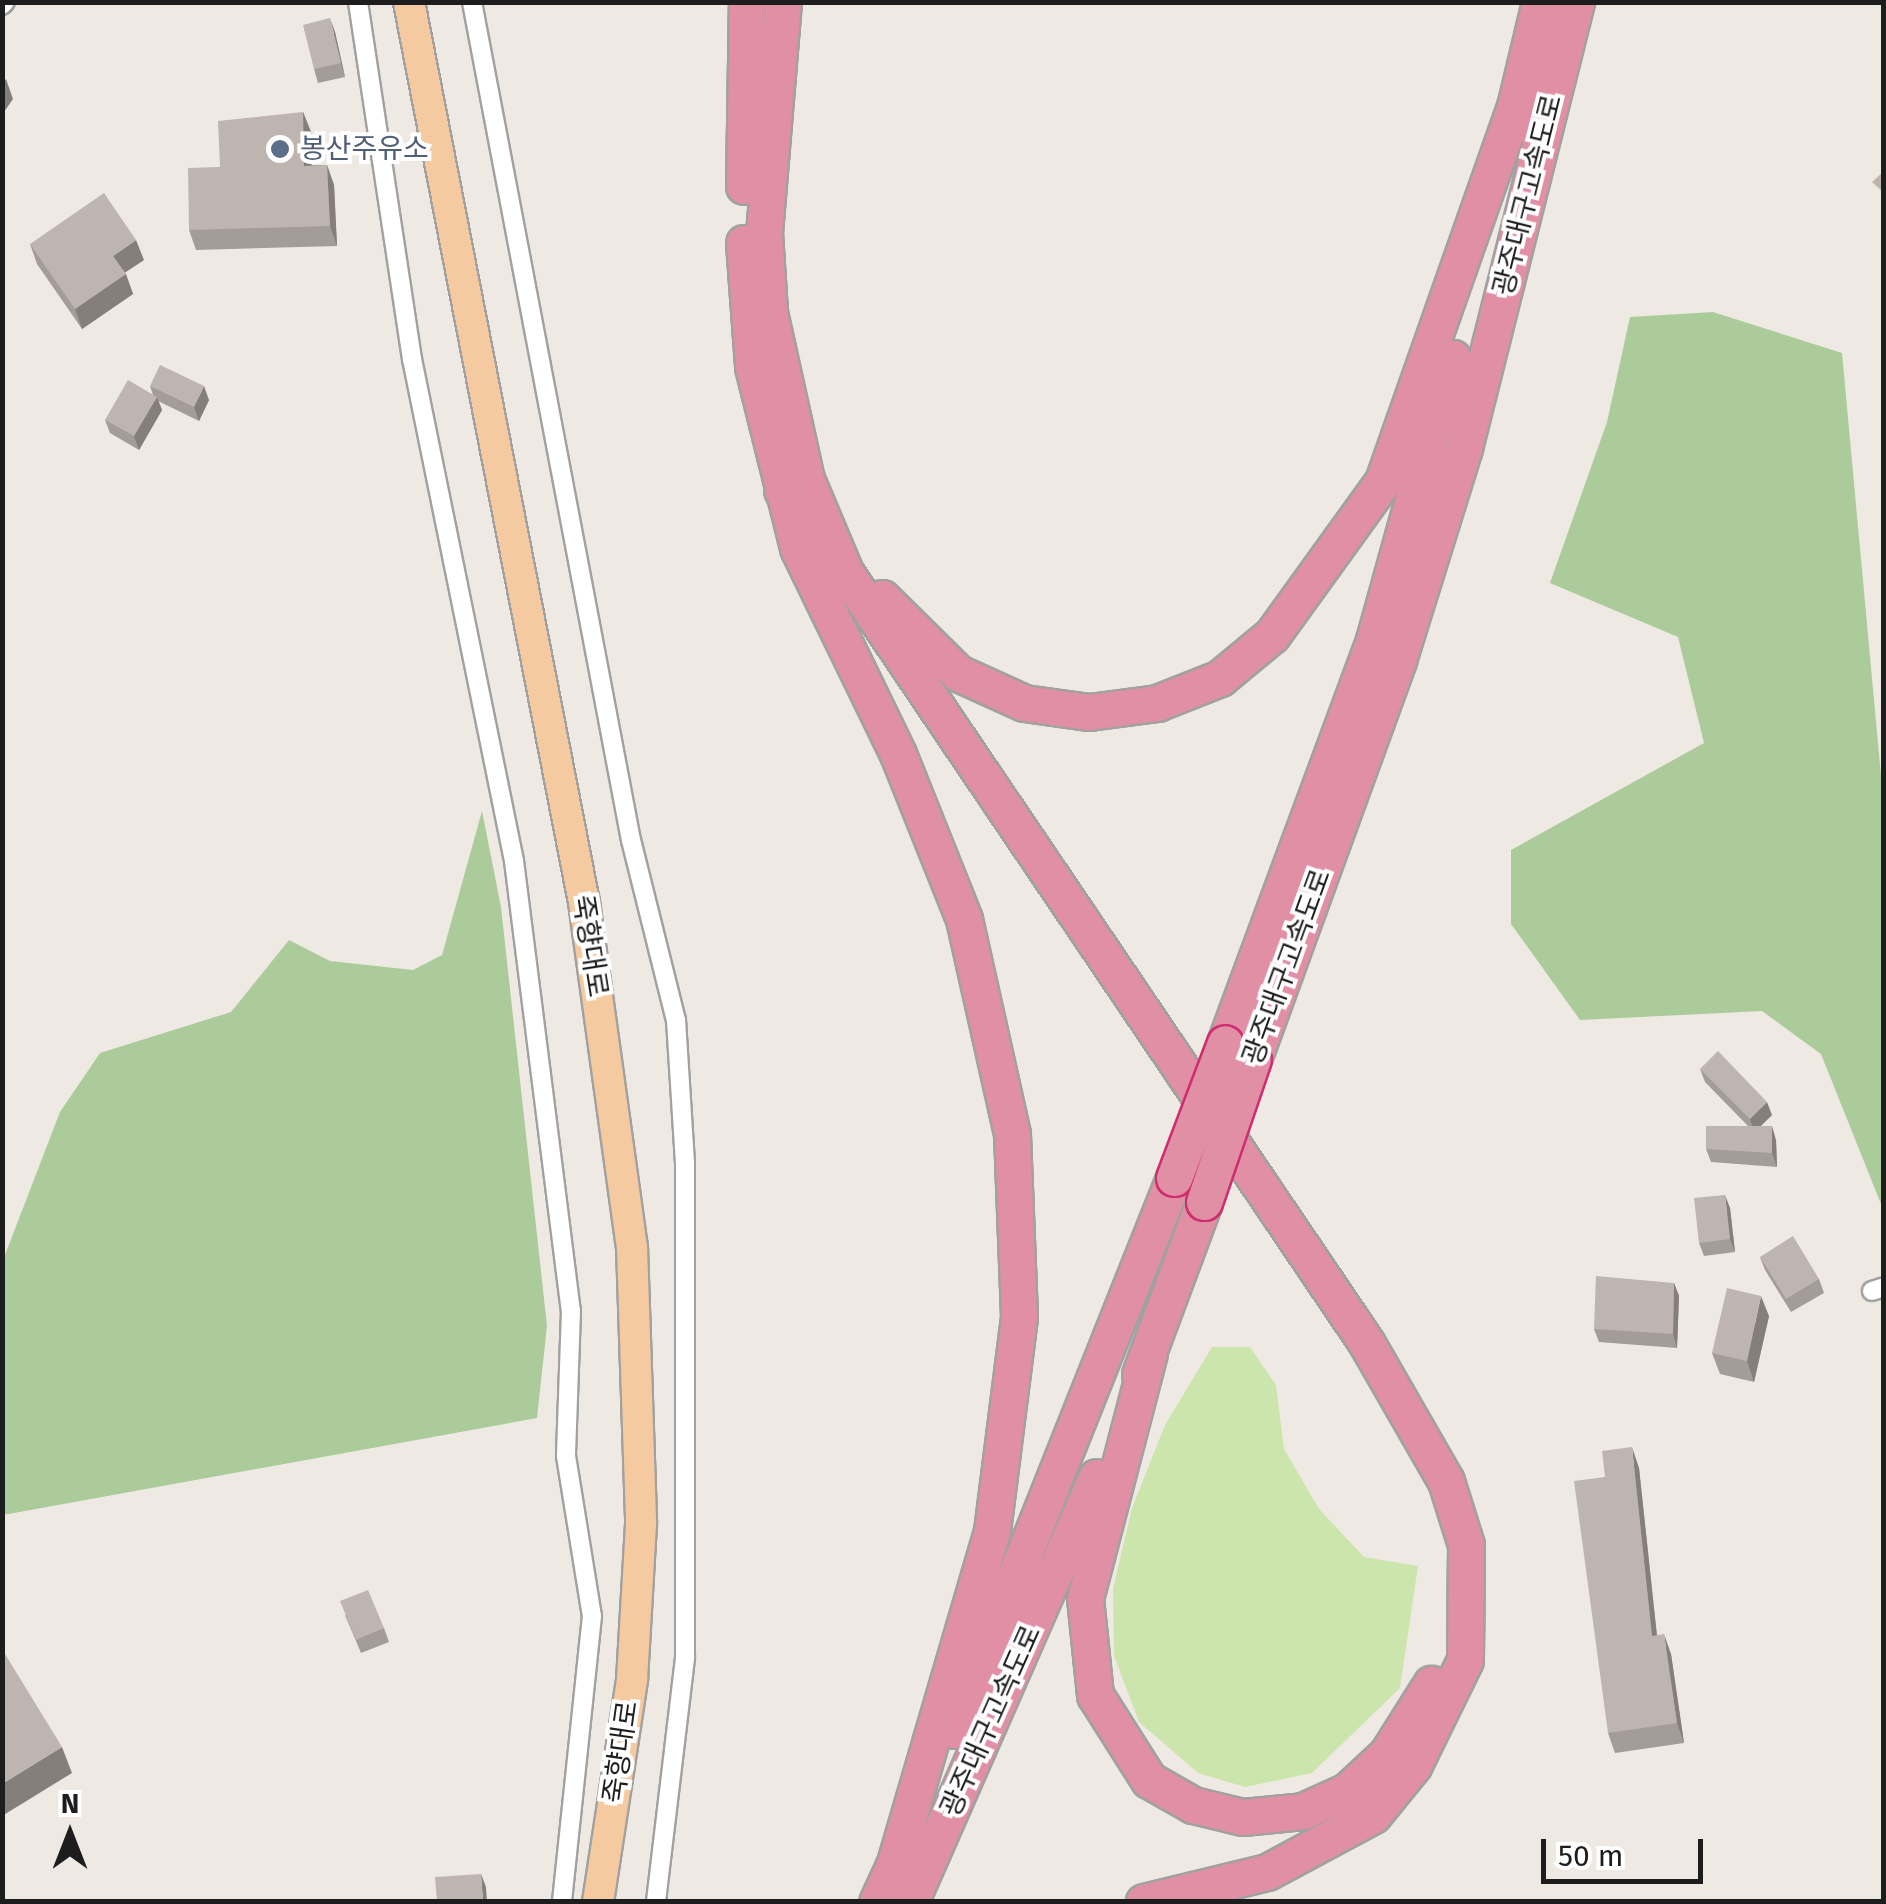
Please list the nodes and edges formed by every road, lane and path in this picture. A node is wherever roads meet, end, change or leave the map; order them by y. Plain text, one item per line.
1 (358, 2) edge
2 (409, 2) edge
3 (472, 2) edge
4 (747, 2) edge
5 (783, 2) edge
6 (1540, 2) edge
7 (1576, 2) edge
8 (1516, 104) junction
9 (794, 485) junction
10 (1239, 1051) junction
11 (1149, 1353) junction
12 (893, 1892) edge
13 (562, 1902) edge
14 (598, 1902) edge
15 (656, 1902) edge
16 (1144, 1902) edge

1 - 13 street
2 - 14 main road, 죽향대로
3 - 15 street
4 - 9 highway
5 - 9 highway
6 - 8 highway, 광주대구고속도로
7 - 10 highway, 광주대구고속도로
8 - 9 highway
8 - 10 highway, 광주대구고속도로
9 - 11 highway
9 - 12 highway
9 - 16 highway
10 - 11 highway, 광주대구고속도로, bridge
10 - 12 highway, 광주대구고속도로, bridge
11 - 12 highway, 광주대구고속도로

